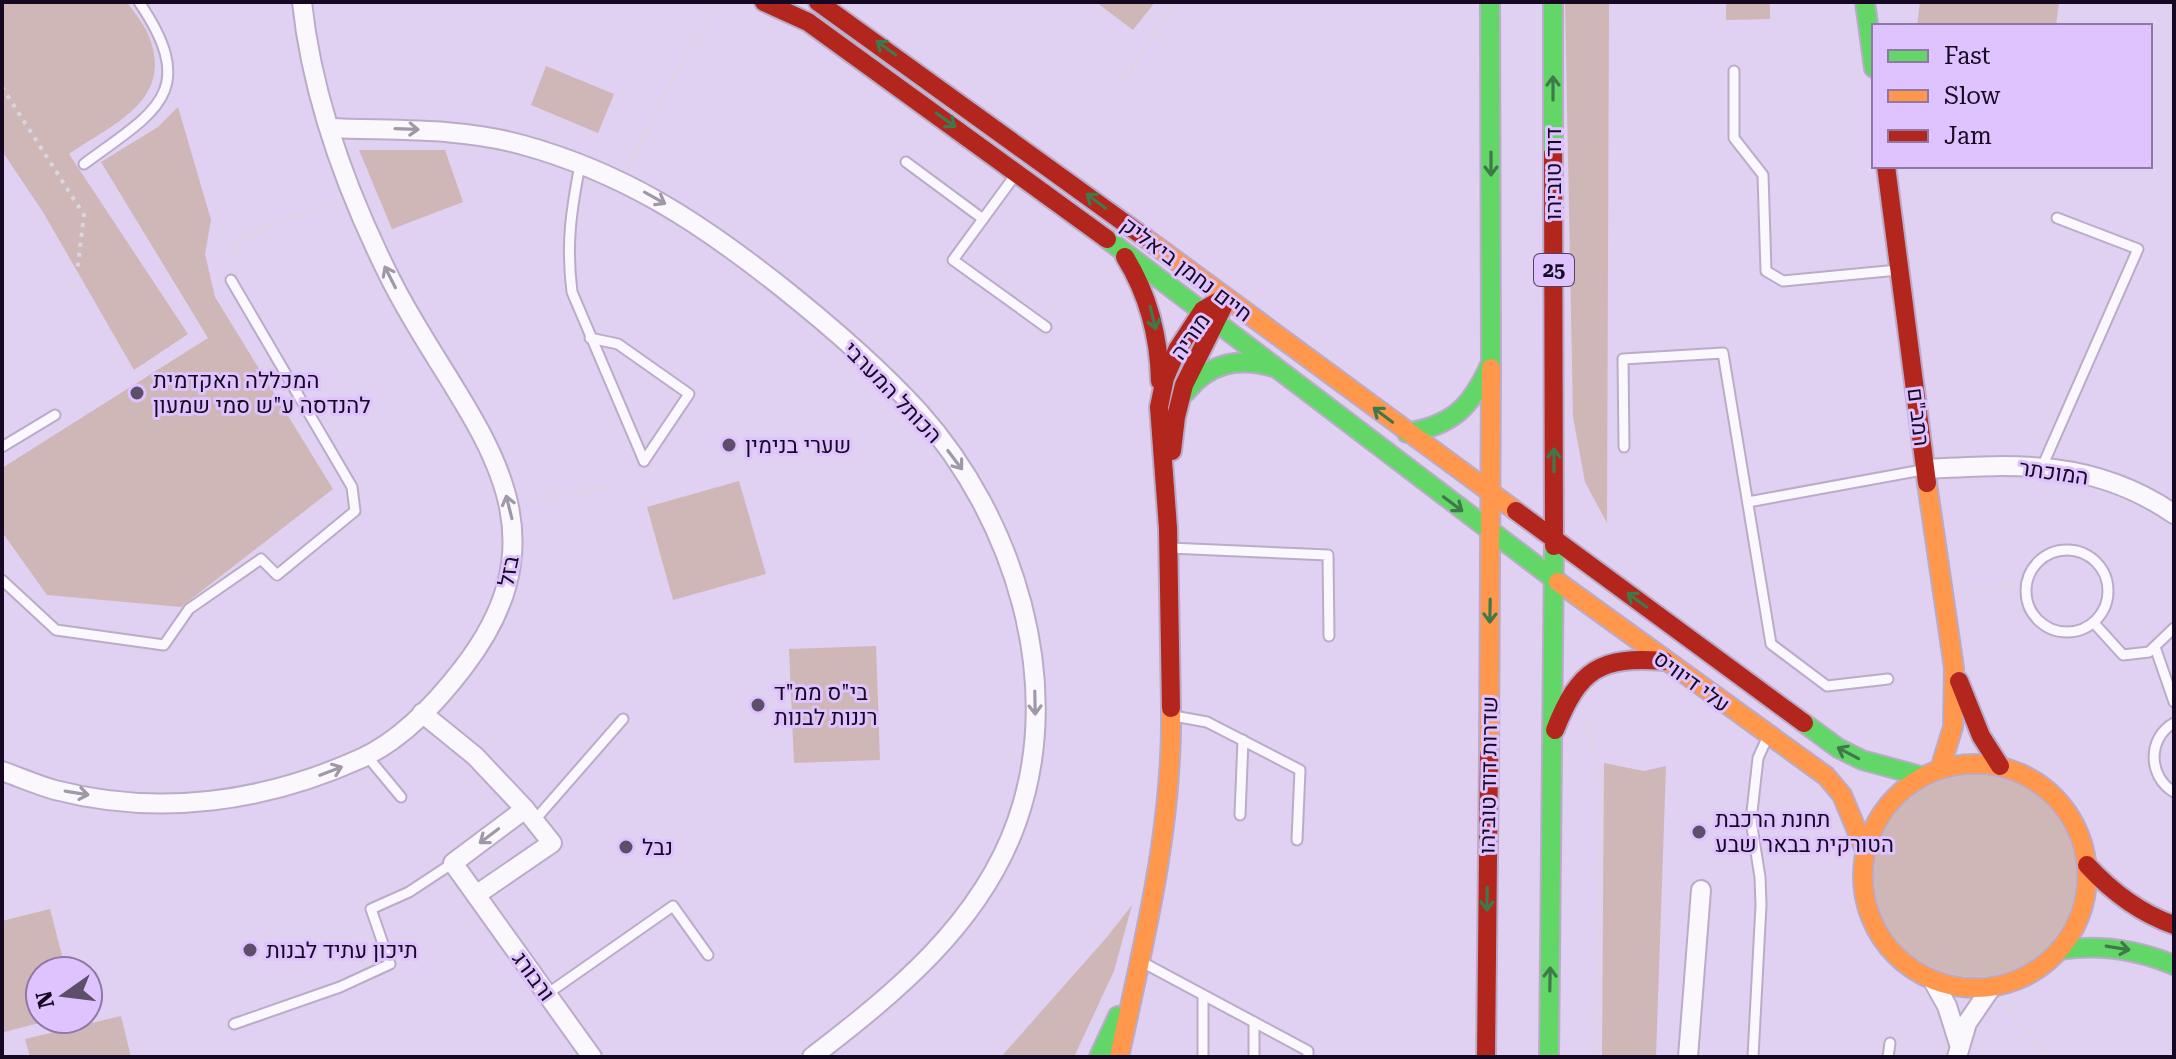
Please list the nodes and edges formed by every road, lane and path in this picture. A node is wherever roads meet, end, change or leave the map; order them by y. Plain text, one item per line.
1 (139, 2) edge
2 (302, 2) edge
3 (718, 2) edge
4 (764, 2) edge
5 (818, 2) edge
6 (1175, 2) edge
7 (1490, 2) edge
8 (1553, 2) edge
9 (1865, 2) edge
10 (1872, 53) edge
11 (1734, 71) dead end
12 (1125, 76) dead end
13 (2, 87) edge
14 (329, 128) junction
15 (906, 162) dead end
16 (84, 164) dead end
17 (580, 165) junction
18 (1886, 168) edge
19 (1018, 172) junction
20 (622, 181) junction
21 (354, 195) junction
22 (2057, 218) dead end
23 (983, 219) junction
24 (1120, 248) junction
25 (1900, 270) junction
26 (231, 280) joint
27 (75, 288) dead end
28 (1226, 297) junction
29 (1203, 310) junction
30 (1218, 322) junction
31 (1046, 327) dead end
32 (590, 338) junction
33 (1492, 362) junction
34 (1281, 370) junction
35 (1178, 404) junction
36 (1159, 407) junction
37 (55, 415) dead end
38 (1407, 433) junction
39 (2, 447) edge
40 (1624, 447) dead end
41 (644, 461) junction
42 (2042, 467) junction
43 (1925, 469) junction
44 (1491, 494) junction
45 (508, 502) junction
46 (1748, 502) junction
47 (2174, 514) edge
48 (1168, 528) junction
49 (1491, 533) junction
50 (1554, 538) junction
51 (1169, 548) junction
52 (1554, 579) junction
53 (2, 580) edge
54 (2027, 583) junction
55 (1944, 597) junction
56 (2094, 623) junction
57 (2174, 628) edge
58 (1329, 636) dead end
59 (2155, 647) junction
60 (1664, 661) junction
61 (1954, 668) junction
62 (1888, 679) dead end
63 (1578, 688) junction
64 (2174, 702) edge
65 (422, 713) junction
66 (1171, 715) junction
67 (623, 719) dead end
68 (2174, 723) edge
69 (1769, 736) junction
70 (1552, 737) junction
71 (1243, 740) junction
72 (367, 756) junction
73 (2000, 766) junction
74 (1940, 769) junction
75 (2, 771) edge
76 (1921, 776) junction
77 (2174, 792) edge
78 (401, 797) dead end
79 (530, 815) junction
80 (1240, 815) dead end
81 (1297, 840) dead end
82 (1865, 850) junction
83 (453, 863) junction
84 (2087, 865) junction
85 (1701, 890) dead end
86 (476, 895) junction
87 (2174, 925) edge
88 (2059, 950) junction
89 (708, 955) dead end
90 (2174, 965) edge
91 (1138, 967) junction
92 (1933, 981) junction
93 (1991, 988) junction
94 (547, 994) junction
95 (1203, 995) junction
96 (1254, 1022) junction
97 (234, 1024) dead end
98 (1890, 1043) dead end
99 (1958, 1051) edge
100 (592, 1057) edge
101 (812, 1057) edge
102 (1099, 1057) edge
103 (1119, 1057) edge
104 (1203, 1057) edge
105 (1254, 1057) edge
106 (1308, 1057) edge
107 (1486, 1057) edge
108 (1549, 1057) edge
109 (1596, 1057) edge
110 (1688, 1057) edge
111 (1753, 1057) edge
112 (1888, 1057) edge
113 (2049, 1057) edge

1 - 16 lane
2 - 14 street, בזל
3 - 20 path
4 -> 19 main road, חיים נחמן ביאליק
28 -> 5 main road, חיים נחמן ביאליק
6 - 12 path
7 -> 33 main road
50 -> 8 main road, דוד טוביהו / 25
9 - 10 main road
11 - 25 lane
13 - 27 path
14 -> 17 street, הכותל המערבי
14 - 21 street, בזל
15 - 23 lane
17 - 20 street, הכותל המערבי
17 - 32 lane
18 - 25 main road, רמב"ם
19 - 23 lane
19 - 24 main road, חיים נחמן ביאליק
20 -> 101 street, הכותל המערבי
21 - 26 path
45 -> 21 street, בזל
22 - 42 lane
23 - 31 lane
24 - 29 main road, חיים נחמן ביאליק
24 -> 36 main road
25 - 43 main road, רמב"ם
26 - 53 lane
28 - 29 main road, מוריה
28 - 30 main road, מוריה
38 -> 28 main road, חיים נחמן ביאליק
29 - 30 main road, חיים נחמן ביאליק
29 - 36 main road, מוריה
30 - 34 main road, חיים נחמן ביאליק
30 - 35 main road, מוריה
32 - 41 lane
32 - 41 lane
33 - 38 main road
33 - 44 main road
34 - 35 main road
34 -> 49 main road, חיים נחמן ביאליק
35 - 48 main road, מוריה
36 - 48 main road, מוריה
37 - 39 lane
38 - 44 main road, חיים נחמן ביאליק
40 - 46 lane
41 - 45 path
42 - 43 street, המוכתר
42 - 47 street, המוכתר
43 - 46 lane
43 - 55 main road, רמב"ם
44 - 49 main road, שדרות דוד טוביהו
44 - 50 main road, חיים נחמן ביאליק
65 -> 45 street, בזל
46 - 62 lane
48 - 51 main road, מוריה
49 - 52 main road, עלי דיוויס
49 -> 107 main road, שדרות דוד טוביהו
50 - 52 main road, 25
76 -> 50 main road, עלי דיוויס
51 - 58 lane
51 - 66 main road, מוריה
52 - 60 main road, עלי דיוויס
52 - 70 main road, 25
54 - 55 path
54 - 56 lane
54 - 56 lane
55 - 61 main road, רמב"ם
56 - 59 lane
57 - 59 lane
59 - 64 lane
60 - 63 main road
60 - 69 main road, עלי דיוויס
61 - 73 main road, רמב"ם
61 - 74 main road, רמב"ם
63 - 70 main road
63 - 109 path
65 - 72 street, בזל
65 - 79 street
66 - 71 lane
66 - 91 main road, מוריה
67 - 79 lane
68 - 77 lane
69 - 82 main road, עלי דיוויס
69 - 111 lane
108 -> 70 main road, 25
71 - 80 lane
71 - 81 lane
75 -> 72 street, בזל
72 - 78 lane
73 - 74 main road
73 - 84 main road
74 - 76 main road
76 - 82 main road
79 -> 83 street
79 - 86 street
82 - 92 main road
83 - 86 street, ורבורג
83 - 97 lane
84 - 87 main road
84 - 88 main road
85 - 110 street
86 - 94 street, ורבורג
88 -> 90 main road
88 - 93 main road
89 - 94 lane
91 - 95 lane
91 - 102 main road, מוריה
91 - 103 main road, מוריה
92 - 93 main road
92 - 99 street
93 - 99 street
93 - 113 path
94 - 100 street, ורבורג
95 - 96 lane
95 - 104 lane
96 - 105 lane
96 - 106 lane
98 - 112 lane

